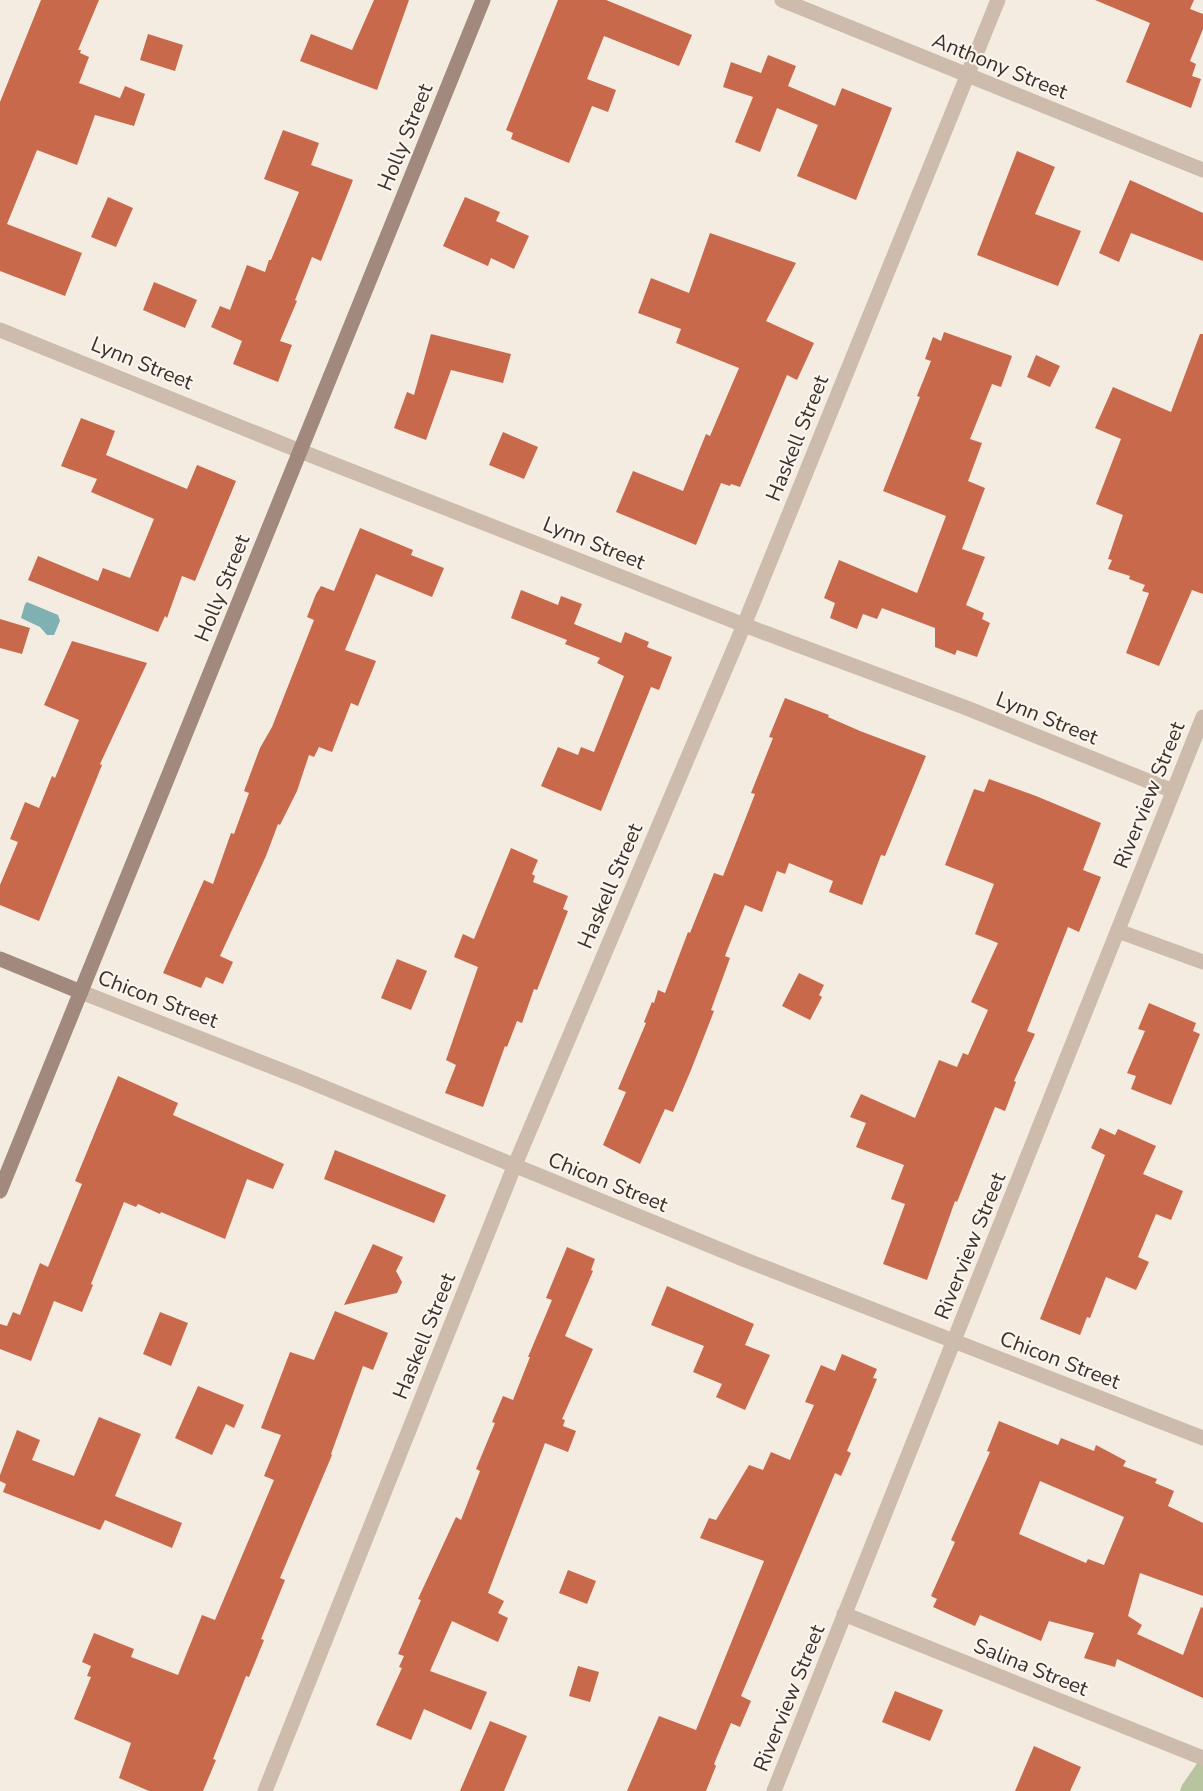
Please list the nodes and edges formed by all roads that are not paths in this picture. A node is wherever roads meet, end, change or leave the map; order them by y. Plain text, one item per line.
1 (483, 0) edge
2 (782, 0) edge
3 (998, 0) edge
4 (968, 76) junction
5 (1203, 170) edge
6 (0, 330) edge
7 (300, 451) junction
8 (744, 625) junction
9 (1203, 717) edge
10 (1173, 792) junction
11 (1118, 931) junction
12 (0, 959) edge
13 (1203, 962) edge
14 (81, 992) junction
15 (514, 1167) junction
16 (0, 1191) edge
17 (954, 1342) junction
18 (1203, 1438) edge
19 (844, 1614) junction
20 (1203, 1758) edge
21 (265, 1791) edge
22 (774, 1791) edge

1 - 7 street, Holly Street
2 - 4 street, Anthony Street
3 - 4 street, Haskell Street
4 - 5 street, Anthony Street
4 - 8 street, Haskell Street
6 - 7 street, Lynn Street
7 - 8 street, Lynn Street
7 - 14 street, Holly Street
8 - 10 street, Lynn Street
8 - 15 street, Haskell Street
9 - 10 street, Riverview Street
10 - 11 street, Riverview Street
11 - 13 street
11 - 17 street, Riverview Street
12 - 14 street, Chicon Street
14 - 15 street, Chicon Street
14 - 16 street, Holly Street
15 - 17 street, Chicon Street
15 - 21 street, Haskell Street
17 - 18 street, Chicon Street
17 - 19 street, Riverview Street
19 - 20 street, Salina Street
19 - 22 street, Riverview Street

